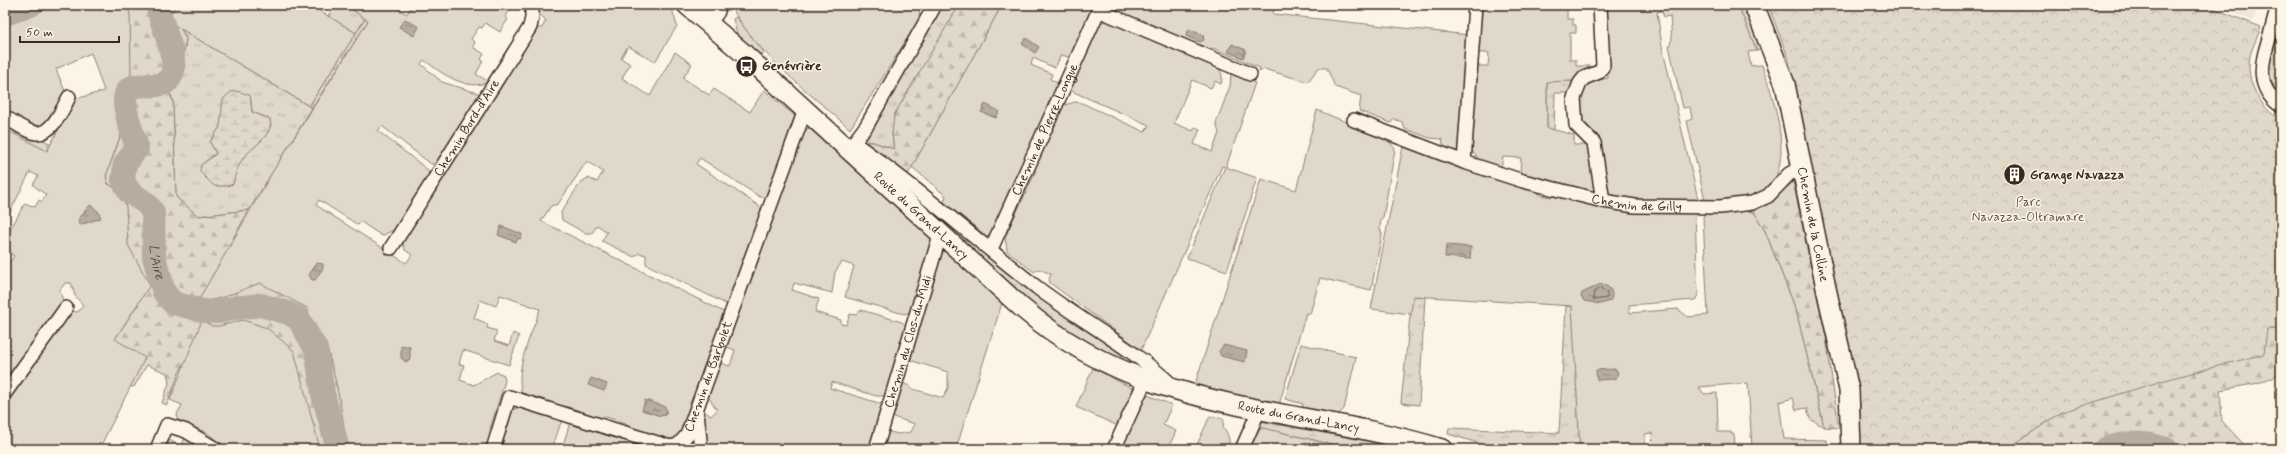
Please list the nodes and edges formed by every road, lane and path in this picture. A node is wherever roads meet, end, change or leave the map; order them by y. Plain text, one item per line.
1 (532, 5) edge
2 (687, 5) edge
3 (935, 5) edge
4 (1475, 5) edge
5 (1600, 5) edge
6 (1754, 5) edge
7 (2277, 5) edge
8 (1100, 8) edge
9 (711, 13) edge
10 (1250, 74) dead end
11 (70, 97) dead end
12 (2281, 106) edge
13 (805, 110) junction
14 (5, 117) edge
15 (1354, 120) dead end
16 (851, 146) junction
17 (1464, 162) junction
18 (1802, 167) junction
19 (1603, 201) junction
20 (940, 235) junction
21 (391, 248) dead end
22 (991, 249) junction
23 (66, 308) dead end
24 (1145, 380) junction
25 (1179, 392) junction
26 (5, 393) edge
27 (697, 409) junction
28 (1259, 410) junction
29 (1401, 444) edge
30 (157, 449) edge
31 (216, 449) edge
32 (493, 449) edge
33 (701, 449) edge
34 (876, 449) edge
35 (1114, 449) edge
36 (1242, 449) edge
37 (1442, 449) edge
38 (1851, 449) edge

1 - 21 street, Chemin Bord-d'Aire
2 - 9 street, Route du Grand-Lancy
3 - 16 street
4 - 17 street
5 - 19 street
6 - 18 street, Chemin de la Colline
7 - 12 street
8 - 10 street, Chemin de Pierre-Longue
8 - 22 street, Chemin de Pierre-Longue
9 - 13 street, Route du Grand-Lancy
11 - 14 street
13 - 16 street, Route du Grand-Lancy
13 - 27 street, Chemin du Barbolet
15 - 17 street, Chemin de Gilly
16 - 20 street, Route du Grand-Lancy
16 - 22 street, Route du Grand-Lancy
17 - 19 street, Chemin de Gilly
18 - 19 street, Chemin de Gilly
18 - 38 street, Chemin de la Colline
20 - 24 street, Route du Grand-Lancy
20 - 34 street, Chemin du Clos-du-Midi
22 - 25 street, Route du Grand-Lancy
23 - 26 street
24 - 25 street, Route du Grand-Lancy
24 - 35 street
25 - 28 street, Route du Grand-Lancy
27 - 32 street, Chemin du Barbolet
27 - 33 street
28 - 29 street, Route du Grand-Lancy
28 - 36 street
29 - 37 street, Route du Grand-Lancy
30 - 31 street

